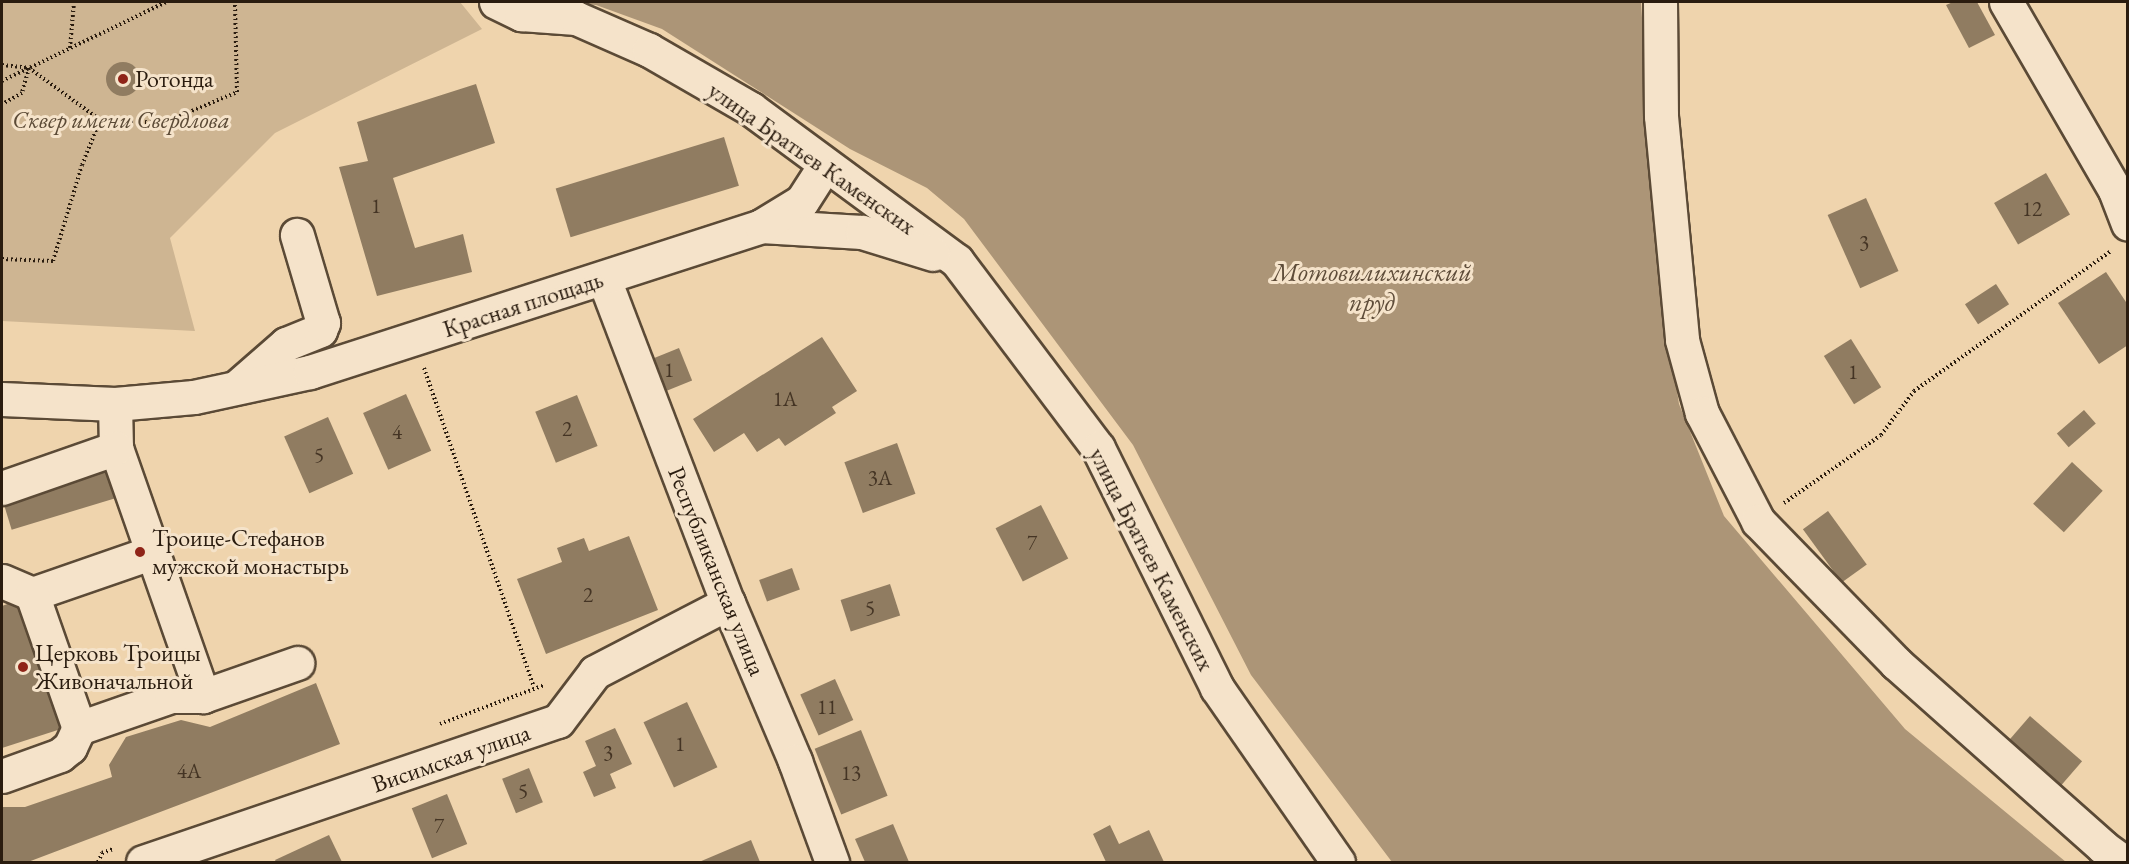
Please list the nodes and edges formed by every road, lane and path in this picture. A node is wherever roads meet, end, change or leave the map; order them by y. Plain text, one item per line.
1 (74, 2) edge
2 (166, 2) edge
3 (236, 2) edge
4 (496, 2) edge
5 (1660, 2) edge
6 (2006, 2) edge
7 (70, 48) junction
8 (2, 65) edge
9 (29, 68) junction
10 (2, 81) edge
11 (2, 104) edge
12 (100, 120) junction
13 (825, 165) junction
14 (761, 226) junction
15 (2125, 227) edge
16 (297, 235) dead end
17 (2, 259) edge
18 (957, 261) junction
19 (604, 279) junction
20 (417, 338) junction
21 (236, 387) junction
22 (2, 399) edge
23 (115, 404) junction
24 (116, 448) junction
25 (2, 488) edge
26 (1758, 521) junction
27 (153, 552) junction
28 (2, 581) edge
29 (32, 594) junction
30 (728, 603) junction
31 (297, 663) dead end
32 (534, 687) dead end
33 (203, 696) junction
34 (79, 728) junction
35 (2, 776) edge
36 (143, 862) edge
37 (832, 862) edge
38 (1338, 862) edge
39 (2124, 862) edge

1 - 7 path
2 - 7 path
3 - 12 path
4 - 13 street, улица Братьев Каменских
5 - 26 street
6 - 15 street
7 - 9 path
8 - 9 path
9 - 10 path
9 - 11 path
9 - 12 path
12 - 17 path
13 - 14 street, Красная площадь
13 - 18 street, улица Братьев Каменских
14 - 18 street, улица Братьев Каменских
14 - 19 street, Красная площадь
15 - 26 path
16 - 21 street
18 - 38 street, улица Братьев Каменских
19 - 20 street, Красная площадь
19 - 30 street, Республиканская улица
20 - 21 street, Красная площадь
20 - 32 path
21 - 23 street, Красная площадь
22 - 23 street, Красная площадь
23 - 24 street
24 - 25 street
24 - 27 street
26 - 39 street
27 - 29 street
27 - 33 street
28 - 29 street
29 - 34 street
30 - 36 street, Висимская улица
30 - 37 street, Республиканская улица
31 - 33 street
33 - 34 street
34 - 35 street

